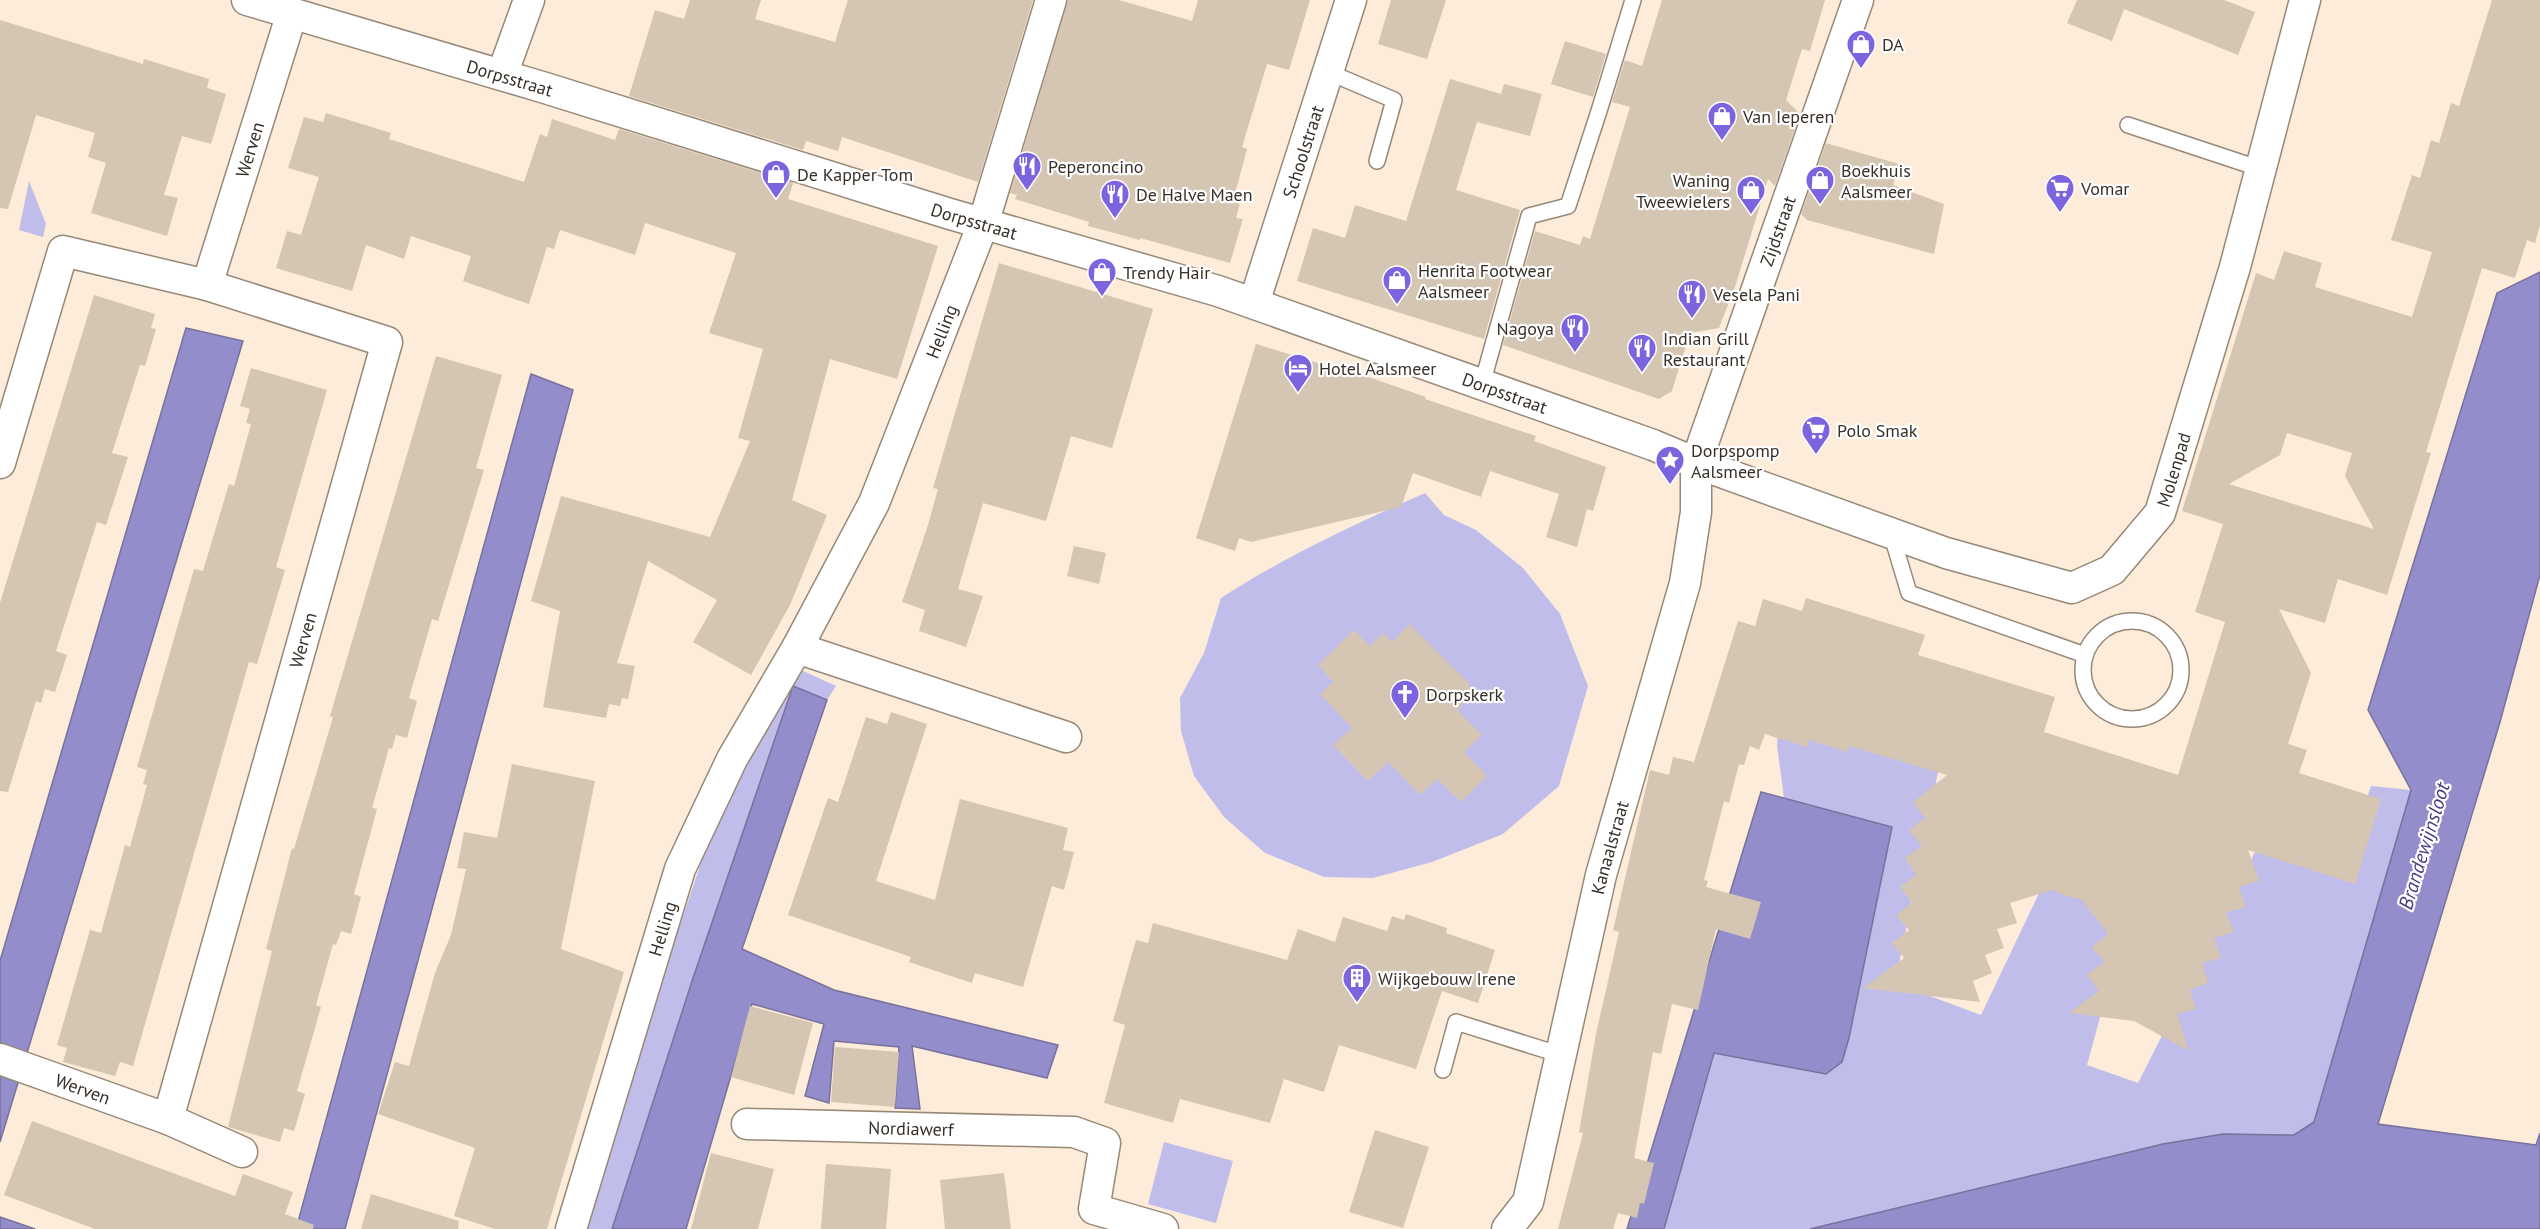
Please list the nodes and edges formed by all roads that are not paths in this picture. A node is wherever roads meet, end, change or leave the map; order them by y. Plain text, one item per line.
1 (247, 0) edge
2 (529, 0) edge
3 (1051, 0) edge
4 (1351, 0) edge
5 (1633, 0) edge
6 (1858, 0) edge
7 (2305, 0) edge
8 (292, 14) junction
9 (1328, 72) junction
10 (502, 75) junction
11 (2128, 125) dead end
12 (1377, 162) dead end
13 (2261, 169) junction
14 (983, 224) junction
15 (207, 285) junction
16 (1254, 303) junction
17 (1482, 384) junction
18 (0, 463) edge
19 (1696, 463) junction
20 (1891, 532) junction
21 (797, 648) junction
22 (2085, 655) junction
23 (1066, 737) dead end
24 (1560, 1055) junction
25 (0, 1059) edge
26 (1443, 1070) dead end
27 (168, 1119) junction
28 (747, 1124) dead end
29 (242, 1152) dead end
30 (571, 1229) edge
31 (1163, 1229) edge
32 (1507, 1229) edge

1 - 8 street, Dorpsstraat
2 - 10 street
3 - 14 street, Helling
4 - 9 street, Schoolstraat
5 - 17 lane
6 - 19 street, Zijdstraat
7 - 13 street, Molenpad
8 - 10 street, Dorpsstraat
8 - 15 street, Werven
9 - 12 lane
9 - 16 street, Schoolstraat
10 - 14 street, Dorpsstraat
11 - 13 lane
13 - 20 street, Molenpad
14 - 16 street, Dorpsstraat
14 - 21 street, Helling
15 - 18 street, Werven
15 - 27 street, Werven
16 - 17 street, Dorpsstraat
17 - 19 street, Dorpsstraat
19 - 20 street, Molenpad
19 - 24 street, Kanaalstraat
20 - 22 lane
21 - 23 street
21 - 30 street, Helling
22 - 22 lane
24 - 26 lane
24 - 32 street, Kanaalstraat
25 - 27 street, Werven
27 - 29 street, Werven
28 - 31 street, Nordiawerf

